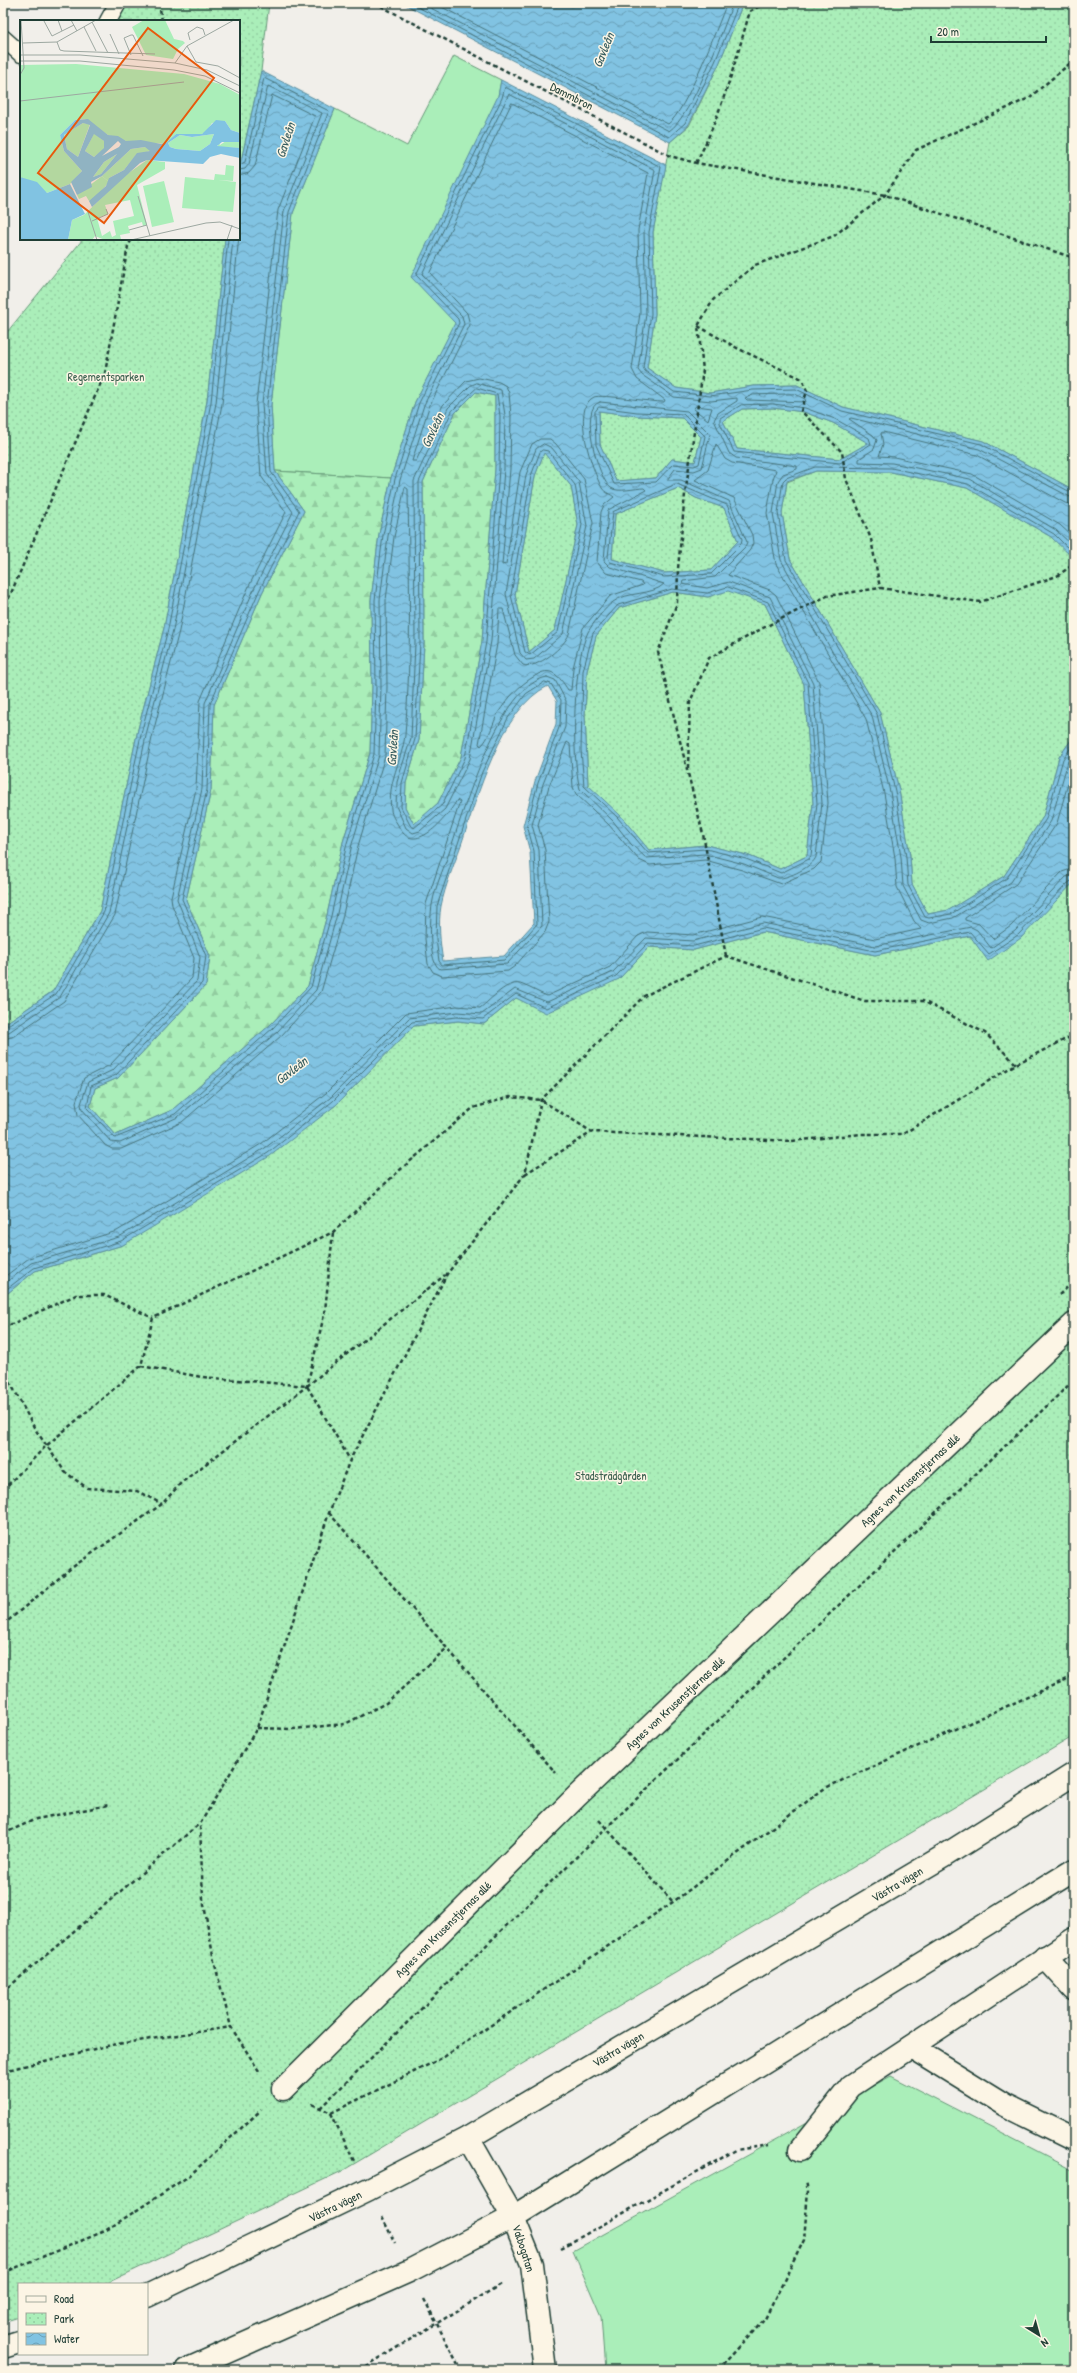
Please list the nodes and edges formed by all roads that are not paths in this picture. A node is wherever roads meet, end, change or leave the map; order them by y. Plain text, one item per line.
1 (118, 3) edge
2 (109, 20) edge
3 (3, 38) edge
4 (20, 53) edge
5 (1074, 1324) edge
6 (1074, 1774) edge
7 (1074, 1870) edge
8 (1074, 1939) edge
9 (1045, 1957) junction
10 (1074, 1989) edge
11 (911, 2047) junction
12 (283, 2089) road end
13 (468, 2138) junction
14 (1074, 2139) edge
15 (800, 2150) road end
16 (513, 2217) junction
17 (148, 2296) edge
18 (18, 2342) edge
19 (3, 2347) edge
20 (186, 2370) edge
21 (546, 2370) edge

1 - 2 lane
3 - 4 lane
5 - 12 main road, Agnes von Krusenstjernas allé
6 - 13 main road, Västra vägen
7 - 16 main road
8 - 9 main road
9 - 10 main road
9 - 11 main road
11 - 14 main road
11 - 15 main road
13 - 16 main road, Valbogatan
13 - 17 main road, Västra vägen
16 - 20 main road
16 - 21 main road, Valbogatan
18 - 19 main road

